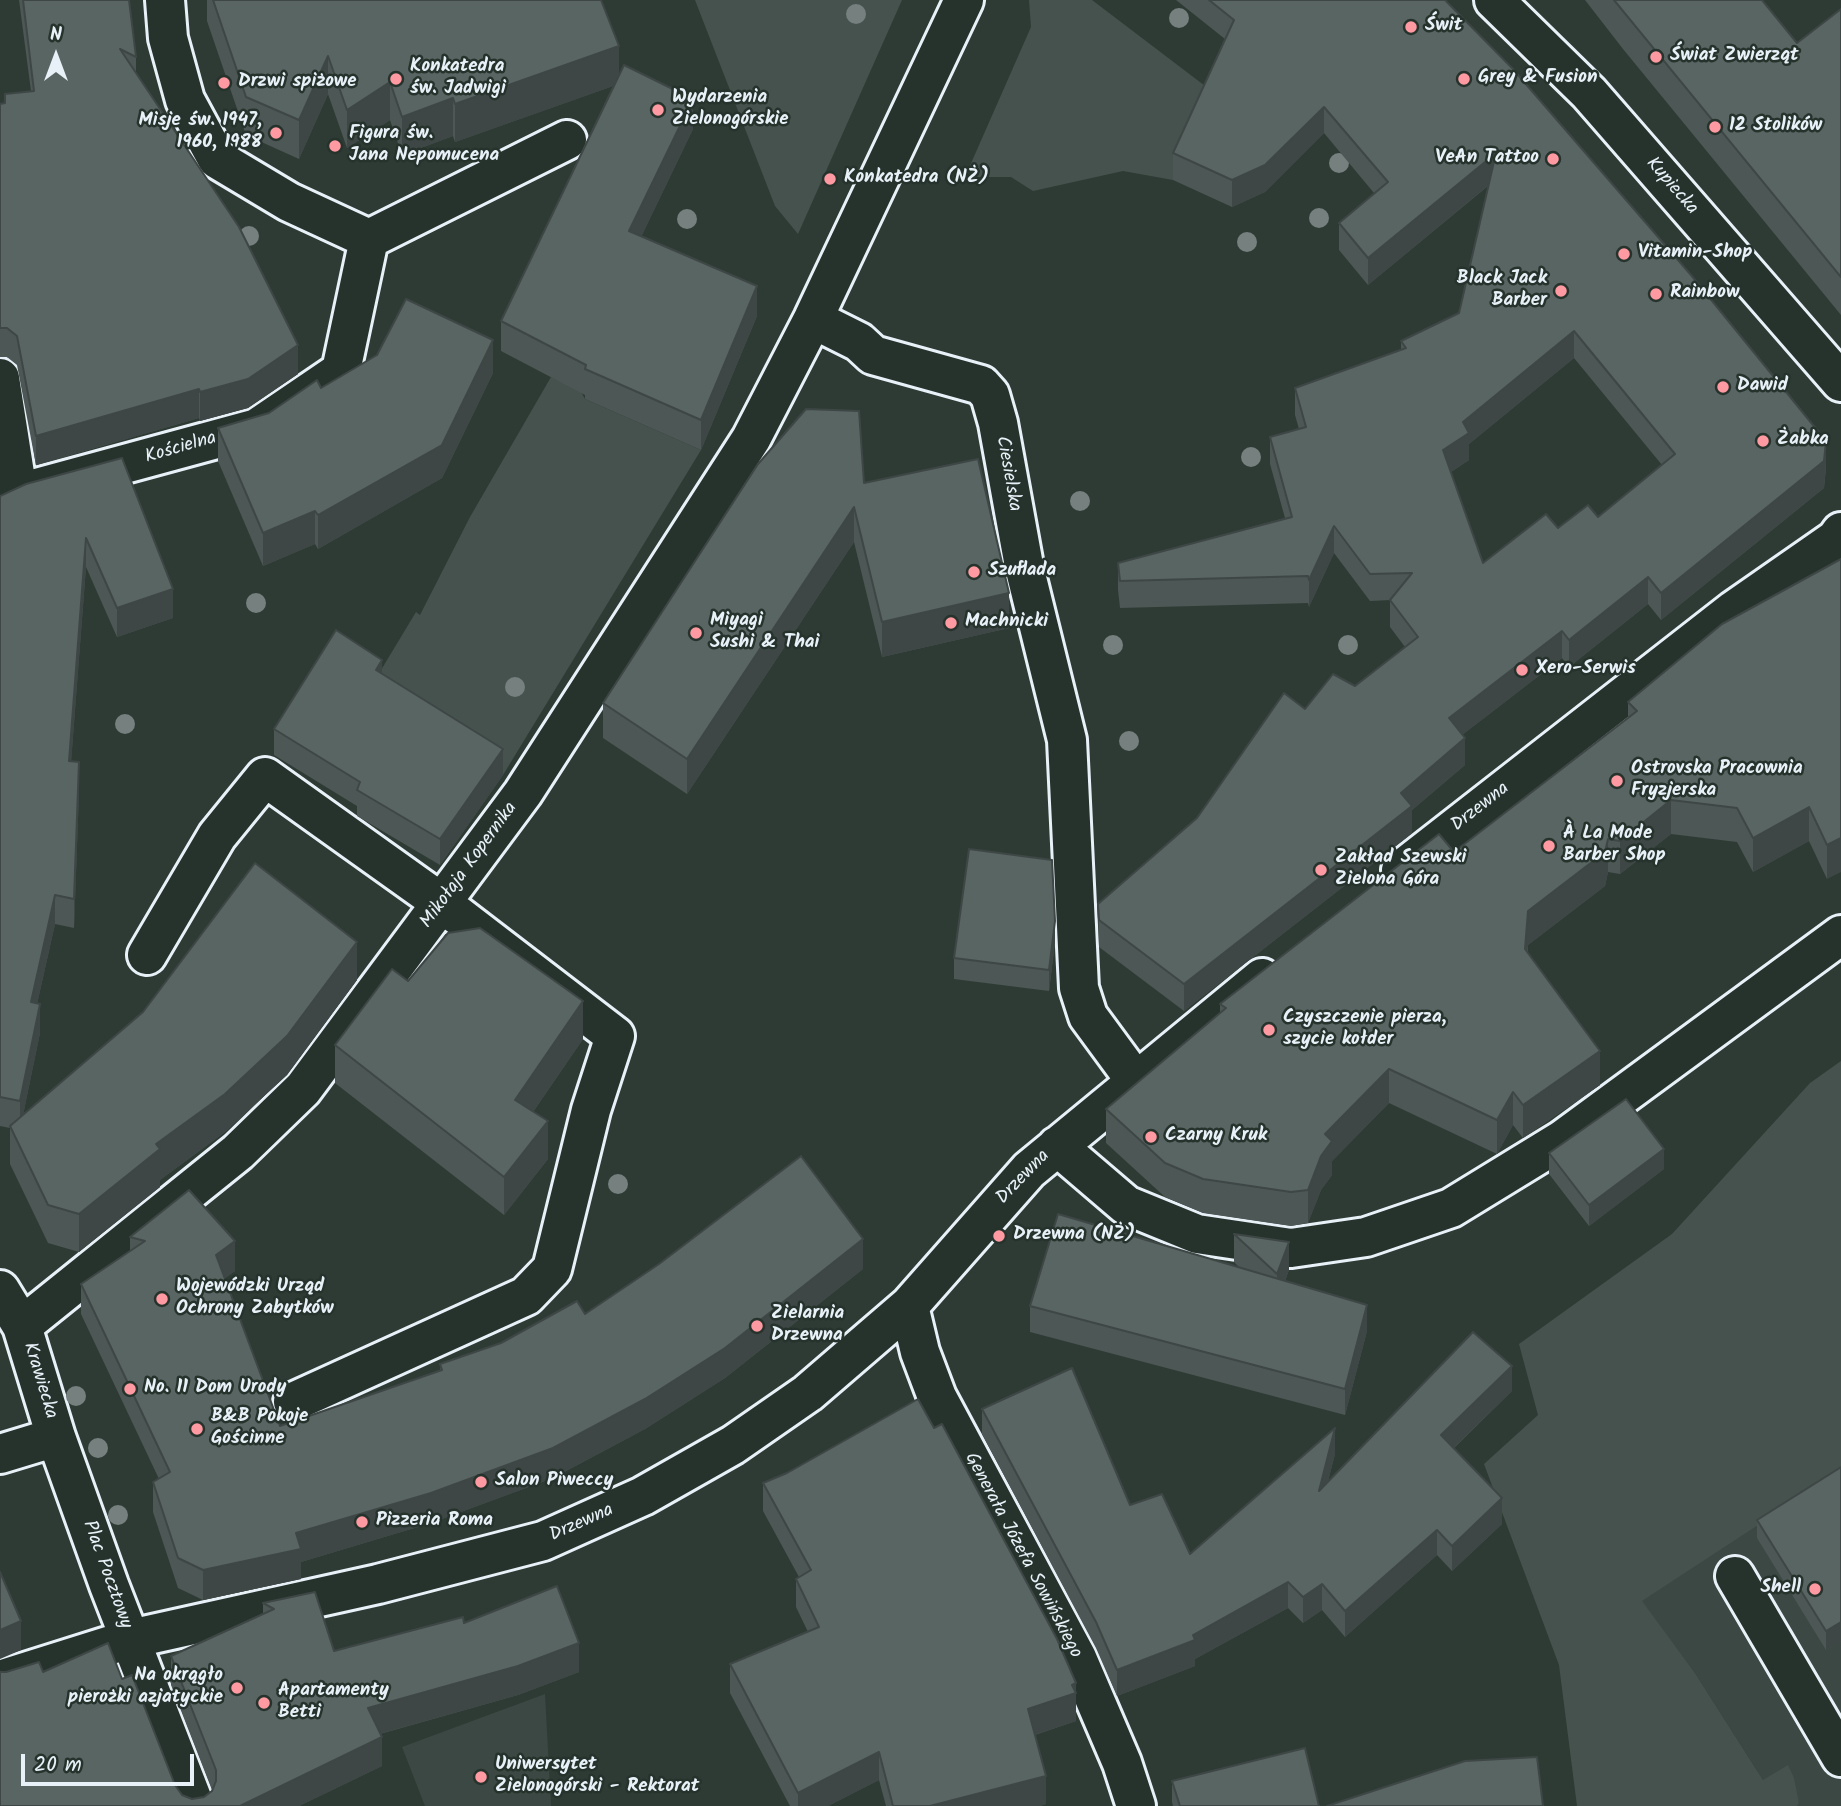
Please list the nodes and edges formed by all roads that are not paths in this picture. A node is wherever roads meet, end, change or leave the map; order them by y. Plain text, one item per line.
1 (165, 0) edge
2 (964, 0) edge
3 (1494, 0) edge
4 (567, 140) dead end
5 (369, 239) junction
6 (813, 319) junction
7 (0, 378) edge
8 (1841, 382) edge
9 (9, 498) edge
10 (1839, 537) edge
11 (1378, 887) edge
12 (443, 904) junction
13 (1841, 935) edge
14 (147, 955) dead end
15 (1290, 956) edge
16 (1135, 1080) junction
17 (1057, 1146) junction
18 (0, 1290) edge
19 (909, 1306) junction
20 (22, 1325) junction
21 (293, 1402) dead end
22 (56, 1437) junction
23 (0, 1454) edge
24 (1735, 1576) dead end
25 (130, 1639) junction
26 (0, 1680) edge
27 (1841, 1757) edge
28 (195, 1806) edge
29 (1136, 1806) edge

1 - 5 street
2 - 6 street
3 - 8 street, Kupiecka
4 - 5 street
5 - 9 street, Kościelna
6 - 12 street, Mikołaja Kopernika
6 - 16 street, Ciesielska
7 - 9 street
10 - 11 street, Drzewna
12 - 14 street
12 - 20 street, Mikołaja Kopernika
12 - 21 street
13 - 17 street
15 - 16 street, Drzewna
16 - 17 street, Drzewna
17 - 19 street, Drzewna
18 - 20 street, Krawiecka
19 - 25 street, Drzewna
19 - 29 street, Generała Józefa Sowińskiego
20 - 22 street, Krawiecka
22 - 23 street
22 - 25 street, Plac Pocztowy
24 - 27 street
25 - 26 street, Plac Pocztowy
25 - 28 street

